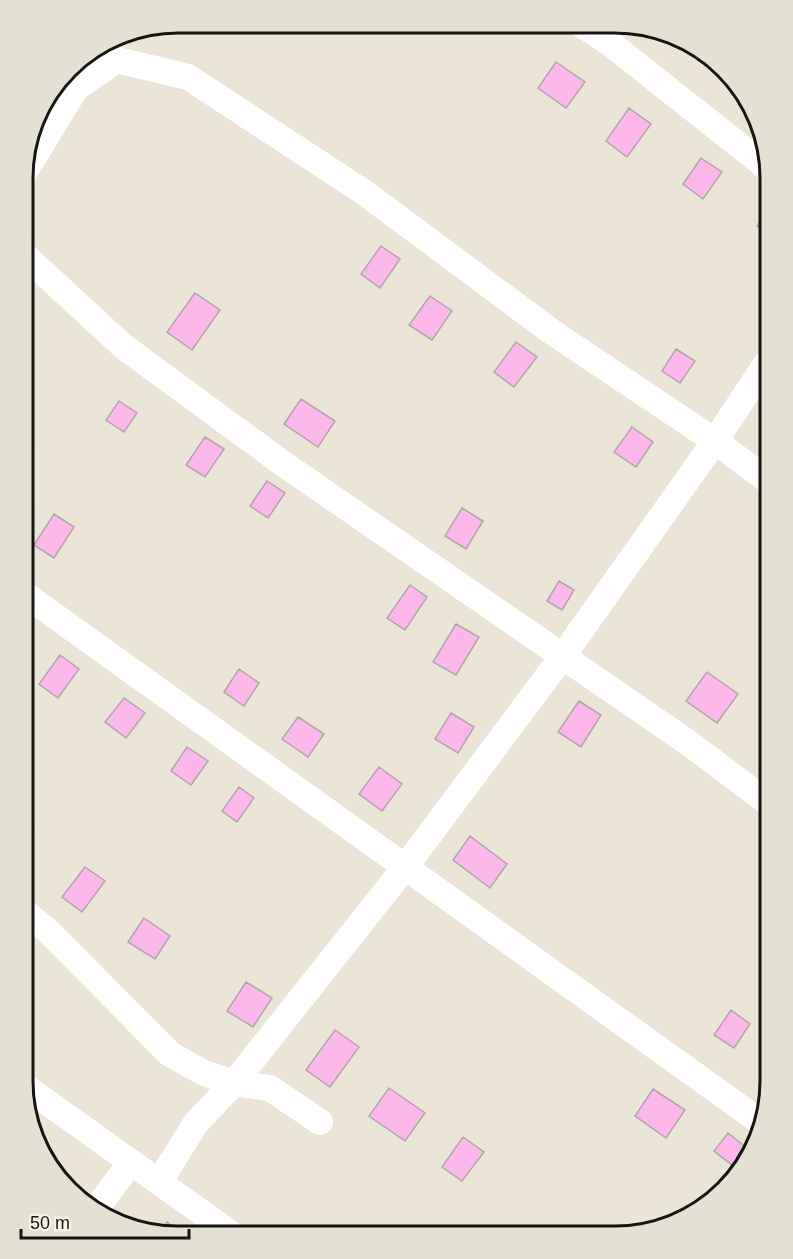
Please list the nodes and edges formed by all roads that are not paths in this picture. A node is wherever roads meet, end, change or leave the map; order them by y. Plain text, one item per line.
1 (594, 33) edge
2 (35, 155) edge
3 (759, 161) edge
4 (33, 263) edge
5 (760, 373) edge
6 (716, 441) junction
7 (760, 474) edge
8 (33, 600) edge
9 (562, 657) junction
10 (760, 796) edge
11 (406, 866) junction
12 (33, 919) edge
13 (234, 1083) junction
14 (34, 1093) edge
15 (755, 1118) edge
16 (320, 1122) dead end
17 (131, 1162) junction
18 (159, 1182) junction
19 (100, 1203) edge
20 (220, 1226) edge

1 - 3 street
2 - 6 street
4 - 9 street
5 - 6 street
6 - 7 street
6 - 9 street
8 - 11 street
9 - 10 street
9 - 11 street
11 - 13 street
11 - 15 street
12 - 13 street
13 - 16 street
13 - 18 street
14 - 17 street
17 - 18 street
17 - 19 street
18 - 20 street

